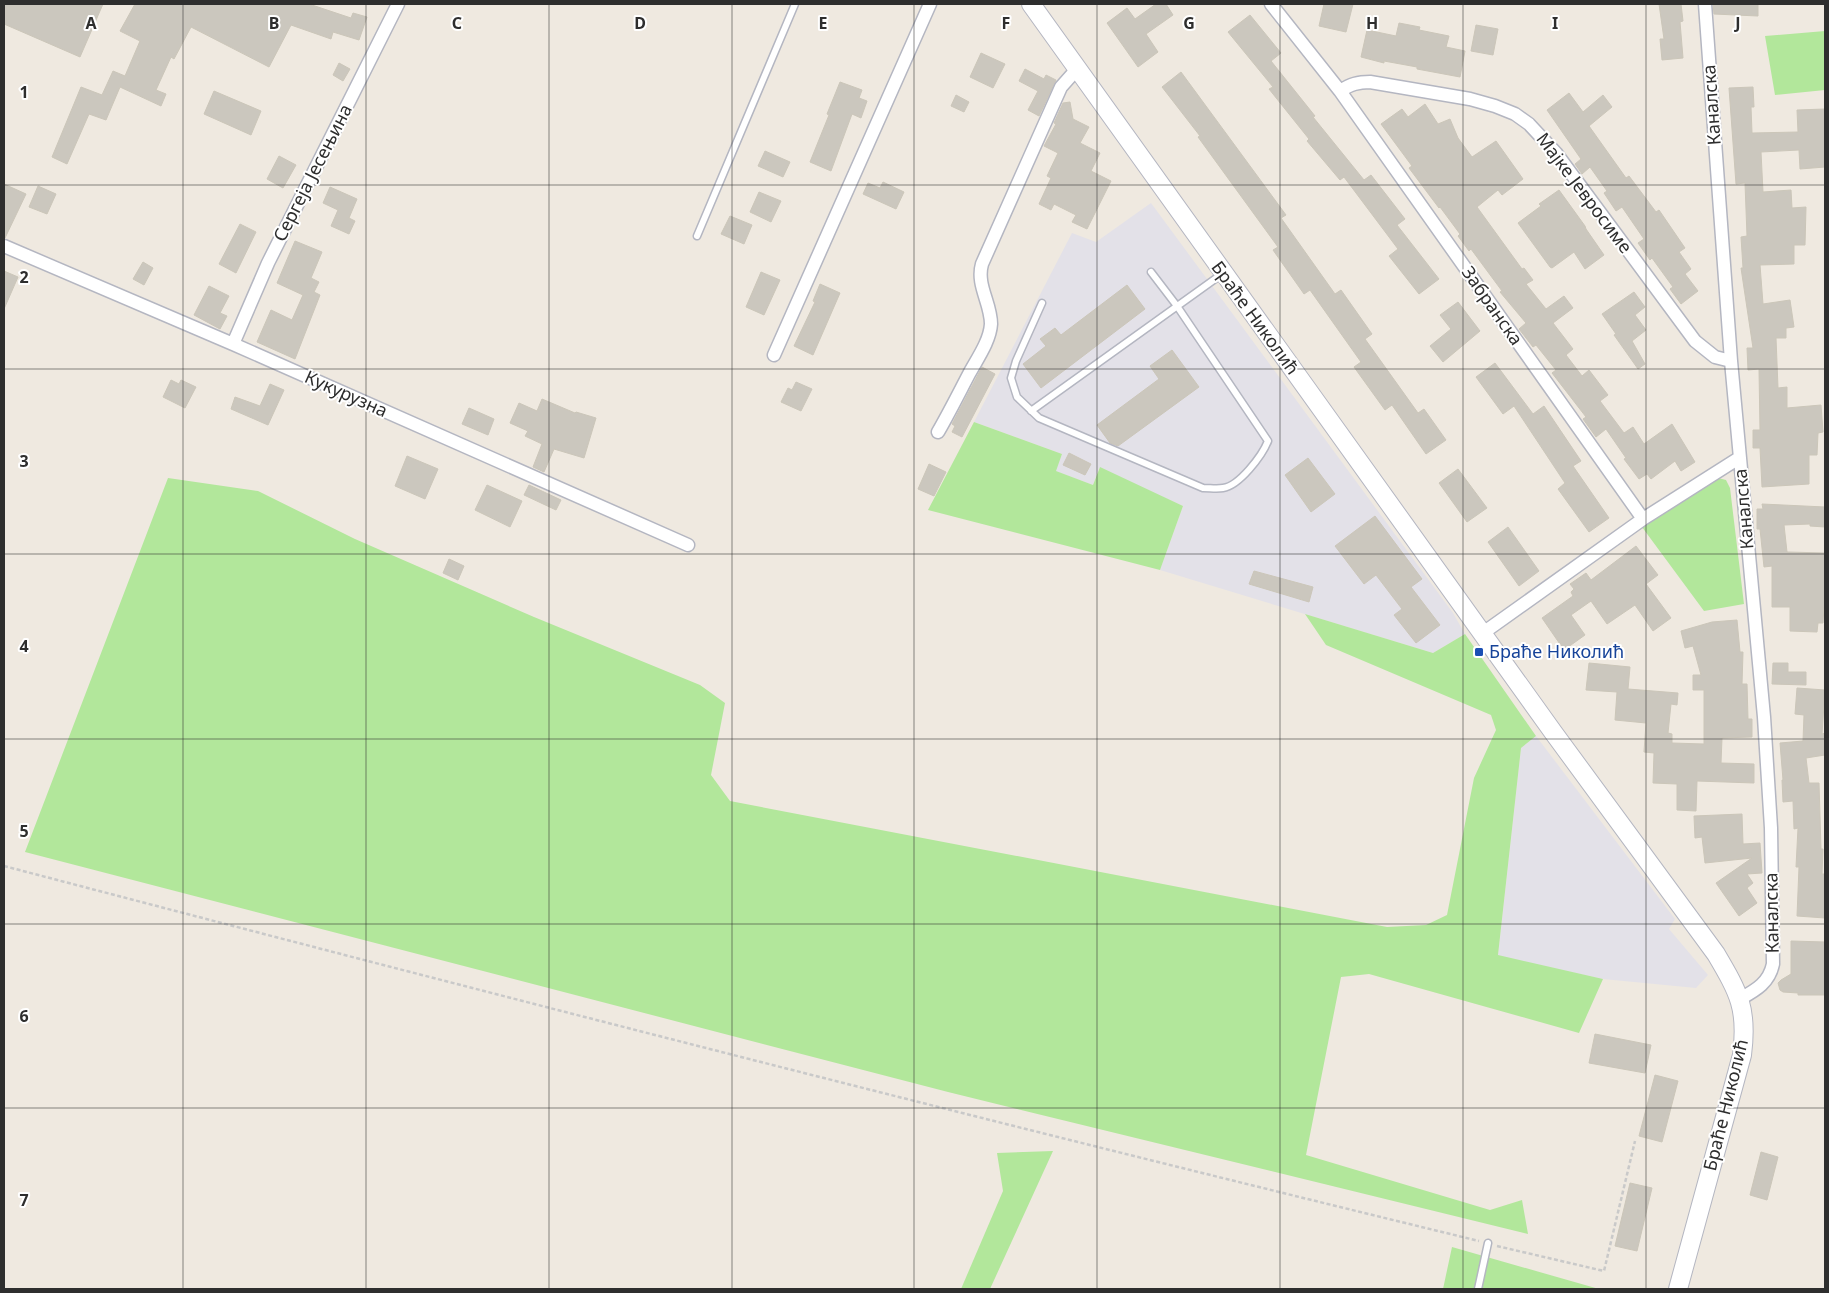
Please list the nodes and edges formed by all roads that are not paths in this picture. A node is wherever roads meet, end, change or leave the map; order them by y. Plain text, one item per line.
1 (398, 4) edge
2 (795, 4) edge
3 (930, 4) edge
4 (1030, 4) edge
5 (1272, 4) edge
6 (1705, 4) edge
7 (1077, 69) junction
8 (1340, 92) junction
9 (697, 236) dead end
10 (4, 246) edge
11 (1151, 272) dead end
12 (1223, 273) junction
13 (1042, 303) dead end
14 (1177, 306) junction
15 (232, 344) junction
16 (774, 355) dead end
17 (1731, 361) junction
18 (1031, 411) junction
19 (938, 432) dead end
20 (1739, 458) junction
21 (1643, 519) junction
22 (688, 545) dead end
23 (1483, 633) junction
24 (1740, 999) junction
25 (1488, 1243) road end
26 (1478, 1289) edge
27 (1678, 1289) edge

1 - 15 street, Сергеја Јесењина
2 - 9 lane
3 - 16 street
4 - 7 main road, Браће Николић
5 - 8 street, Забранска
6 - 17 street, Каналска
7 - 12 main road, Браће Николић
7 - 19 street
8 - 17 street, Мајке Јевросиме
8 - 21 street, Забранска
10 - 15 street, Кукурузна
11 - 14 lane
12 - 14 lane
12 - 23 main road, Браће Николић
13 - 18 lane
14 - 18 lane
14 - 18 lane
15 - 22 street, Кукурузна
17 - 20 street, Каналска
20 - 21 street
20 - 24 street, Каналска
21 - 23 street
23 - 24 main road, Браће Николић
24 - 27 main road, Браће Николић
25 - 26 lane

